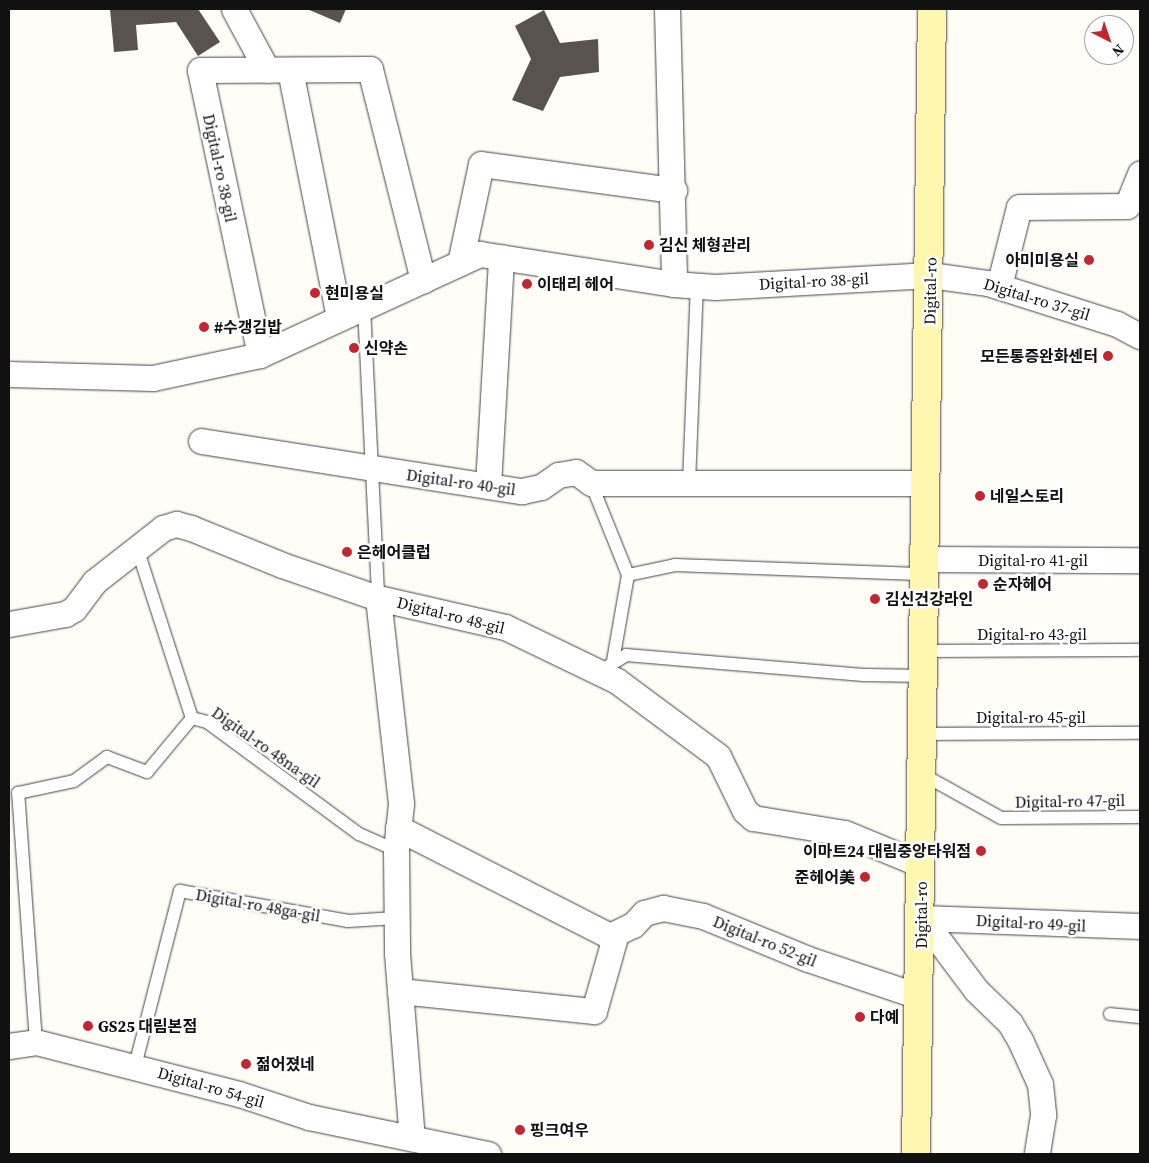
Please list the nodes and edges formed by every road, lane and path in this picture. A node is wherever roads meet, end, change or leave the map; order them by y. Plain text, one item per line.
1 (234, 9) edge
2 (667, 9) edge
3 (932, 9) edge
4 (278, 70) junction
5 (1140, 177) edge
6 (674, 190) junction
7 (501, 257) junction
8 (460, 263) junction
9 (930, 275) junction
10 (423, 280) junction
11 (686, 285) junction
12 (999, 286) junction
13 (364, 307) junction
14 (339, 318) junction
15 (1140, 336) edge
16 (260, 355) junction
17 (9, 374) edge
18 (201, 442) dead end
19 (372, 469) junction
20 (591, 483) junction
21 (689, 483) junction
22 (926, 483) junction
23 (488, 485) junction
24 (137, 548) junction
25 (1140, 560) edge
26 (925, 566) junction
27 (628, 575) junction
28 (378, 598) junction
29 (9, 624) edge
30 (1140, 650) edge
31 (924, 663) junction
32 (606, 666) junction
33 (192, 718) junction
34 (1140, 733) edge
35 (922, 734) junction
36 (922, 774) junction
37 (1140, 817) edge
38 (397, 839) junction
39 (920, 864) junction
40 (396, 918) junction
41 (922, 918) junction
42 (1140, 926) edge
43 (616, 933) junction
44 (400, 991) junction
45 (918, 996) junction
46 (1110, 1014) dead end
47 (1140, 1017) edge
48 (36, 1042) junction
49 (9, 1046) edge
50 (135, 1066) junction
51 (411, 1146) edge
52 (488, 1154) edge
53 (916, 1154) edge
54 (1037, 1154) edge

1 - 4 street
2 - 6 street
3 - 9 main road, Digital-ro
4 - 10 street, Digital-ro 38-gil
4 - 14 street
4 - 16 street, Digital-ro 38-gil
5 - 12 street
6 - 8 street
6 - 11 street
7 - 8 street, Digital-ro 38-gil
7 - 11 street, Digital-ro 38-gil
7 - 23 street
8 - 10 street, Digital-ro 38-gil
9 - 11 street, Digital-ro 38-gil
9 - 12 street, Digital-ro 37-gil
9 - 22 main road, Digital-ro
10 - 13 street, Digital-ro 38-gil
11 - 21 lane
12 - 15 street, Digital-ro 37-gil
13 - 14 street, Digital-ro 38-gil
13 - 19 lane
14 - 16 street, Digital-ro 38-gil
16 - 17 street, Digital-ro 38-gil
18 - 19 street, Digital-ro 40-gil
19 - 23 street, Digital-ro 40-gil
19 - 28 lane
20 - 21 street, Digital-ro 40-gil
20 - 23 street, Digital-ro 40-gil
20 - 27 lane
21 - 22 street, Digital-ro 40-gil
22 - 26 main road, Digital-ro
24 - 28 street, Digital-ro 48-gil
24 - 29 street, Digital-ro 48-gil
24 - 33 lane, Digital-ro 48na-gil
25 - 26 street, Digital-ro 41-gil
26 - 27 lane
26 - 31 main road, Digital-ro
27 - 32 lane
28 - 32 street, Digital-ro 48-gil
28 - 38 street
30 - 31 lane, Digital-ro 43-gil
31 - 32 lane
31 - 35 main road, Digital-ro
32 - 39 street, Digital-ro 48-gil
33 - 38 lane, Digital-ro 48na-gil
33 - 48 lane
34 - 35 lane, Digital-ro 45-gil
35 - 36 main road, Digital-ro
36 - 37 lane, Digital-ro 47-gil
36 - 39 main road, Digital-ro
38 - 40 street
38 - 43 street
39 - 41 main road, Digital-ro
40 - 44 street
40 - 50 lane, Digital-ro 48ga-gil
41 - 42 street, Digital-ro 49-gil
41 - 45 main road, Digital-ro
41 - 54 street
43 - 44 street
43 - 45 street, Digital-ro 52-gil
44 - 51 street
45 - 53 main road, Digital-ro
46 - 47 lane
48 - 49 street, Digital-ro 54-gil
48 - 50 street, Digital-ro 54-gil
50 - 51 street, Digital-ro 54-gil
51 - 52 street, Digital-ro 54-gil

